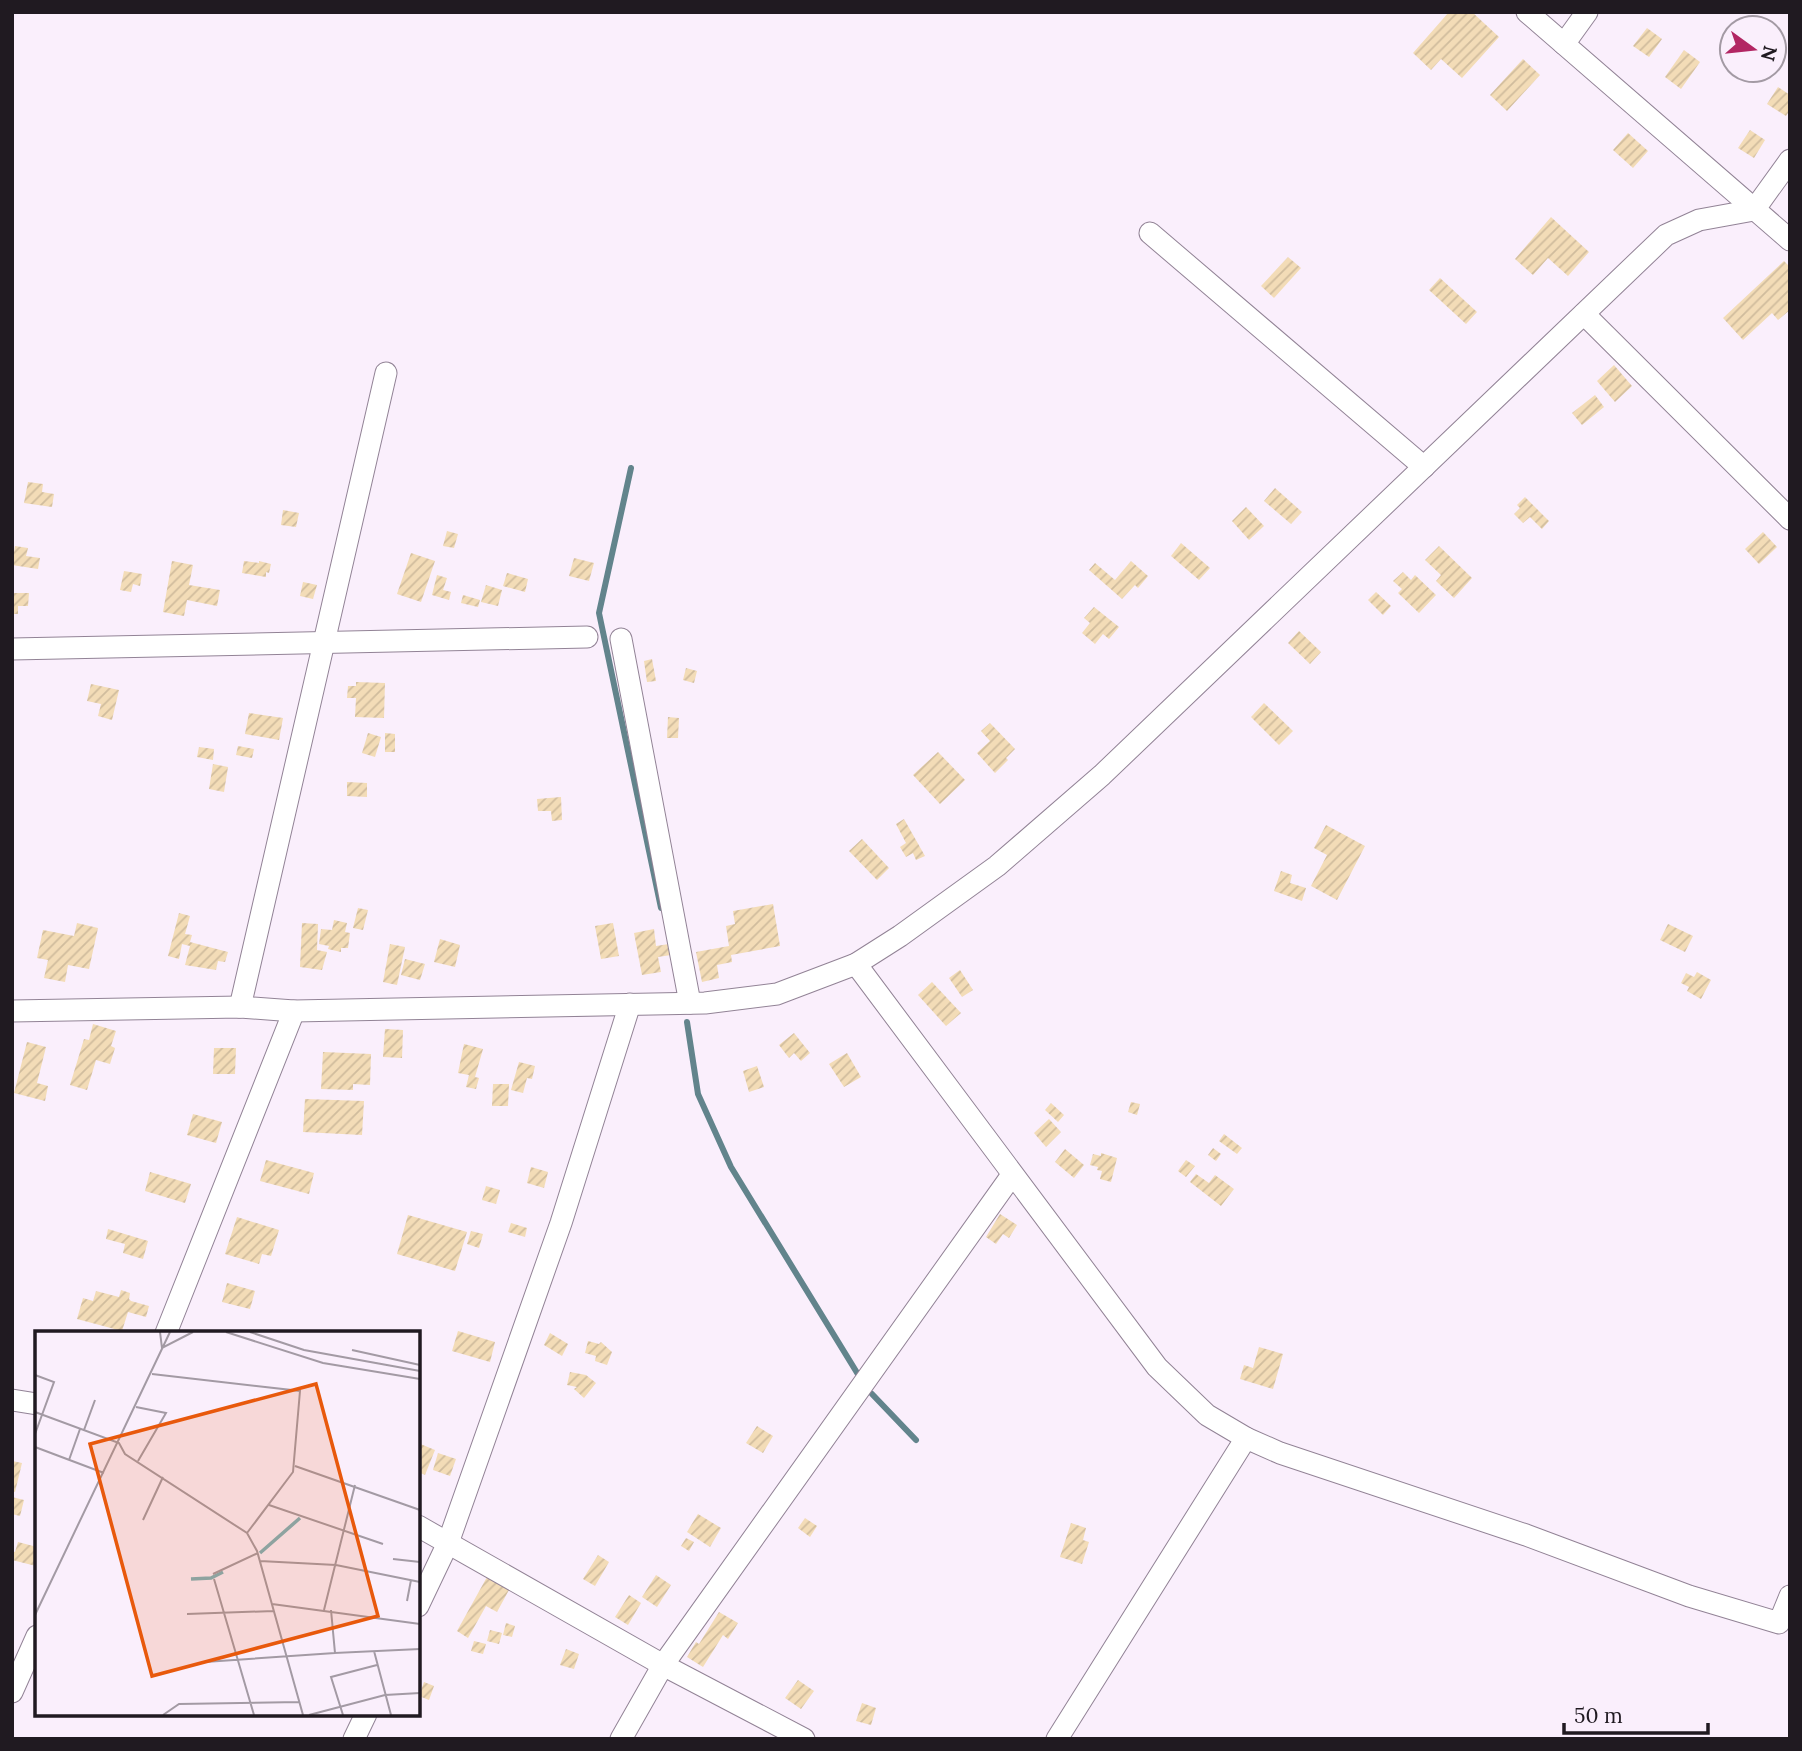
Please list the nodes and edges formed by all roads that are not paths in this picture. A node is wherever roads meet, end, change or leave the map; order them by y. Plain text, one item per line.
1 (1527, 12) edge
2 (1587, 12) edge
3 (1564, 44) junction
4 (1790, 160) edge
5 (1754, 210) junction
6 (1150, 233) dead end
7 (1790, 240) edge
8 (1584, 314) junction
9 (386, 373) dead end
10 (1424, 467) junction
11 (1790, 519) edge
12 (587, 637) dead end
13 (621, 639) dead end
14 (324, 642) junction
15 (12, 649) edge
16 (856, 964) junction
17 (690, 1003) junction
18 (630, 1004) junction
19 (240, 1007) junction
20 (12, 1011) edge
21 (294, 1011) junction
22 (1012, 1175) junction
23 (167, 1331) edge
24 (12, 1400) edge
25 (35, 1404) edge
26 (1246, 1438) junction
27 (420, 1527) edge
28 (448, 1543) junction
29 (1790, 1596) edge
30 (420, 1602) edge
31 (35, 1640) edge
32 (663, 1665) junction
33 (12, 1692) edge
34 (365, 1716) edge
35 (354, 1739) edge
36 (621, 1739) edge
37 (804, 1739) edge
38 (1057, 1739) edge

1 - 3 street
2 - 3 street
3 - 5 street
4 - 5 street
5 - 7 street
5 - 8 street
6 - 10 street
8 - 10 street
8 - 11 street
9 - 14 street
10 - 16 street
12 - 14 street
13 - 17 street
14 - 15 street
14 - 19 street
16 - 17 street
16 - 22 street
17 - 18 street
18 - 21 street
18 - 28 street
19 - 20 street
19 - 21 street
21 - 23 street
22 - 26 street
22 - 32 street
24 - 25 street
26 - 29 street
26 - 38 street
27 - 28 street
28 - 30 street
28 - 32 street
31 - 33 street
32 - 36 street
32 - 37 street
34 - 35 street

